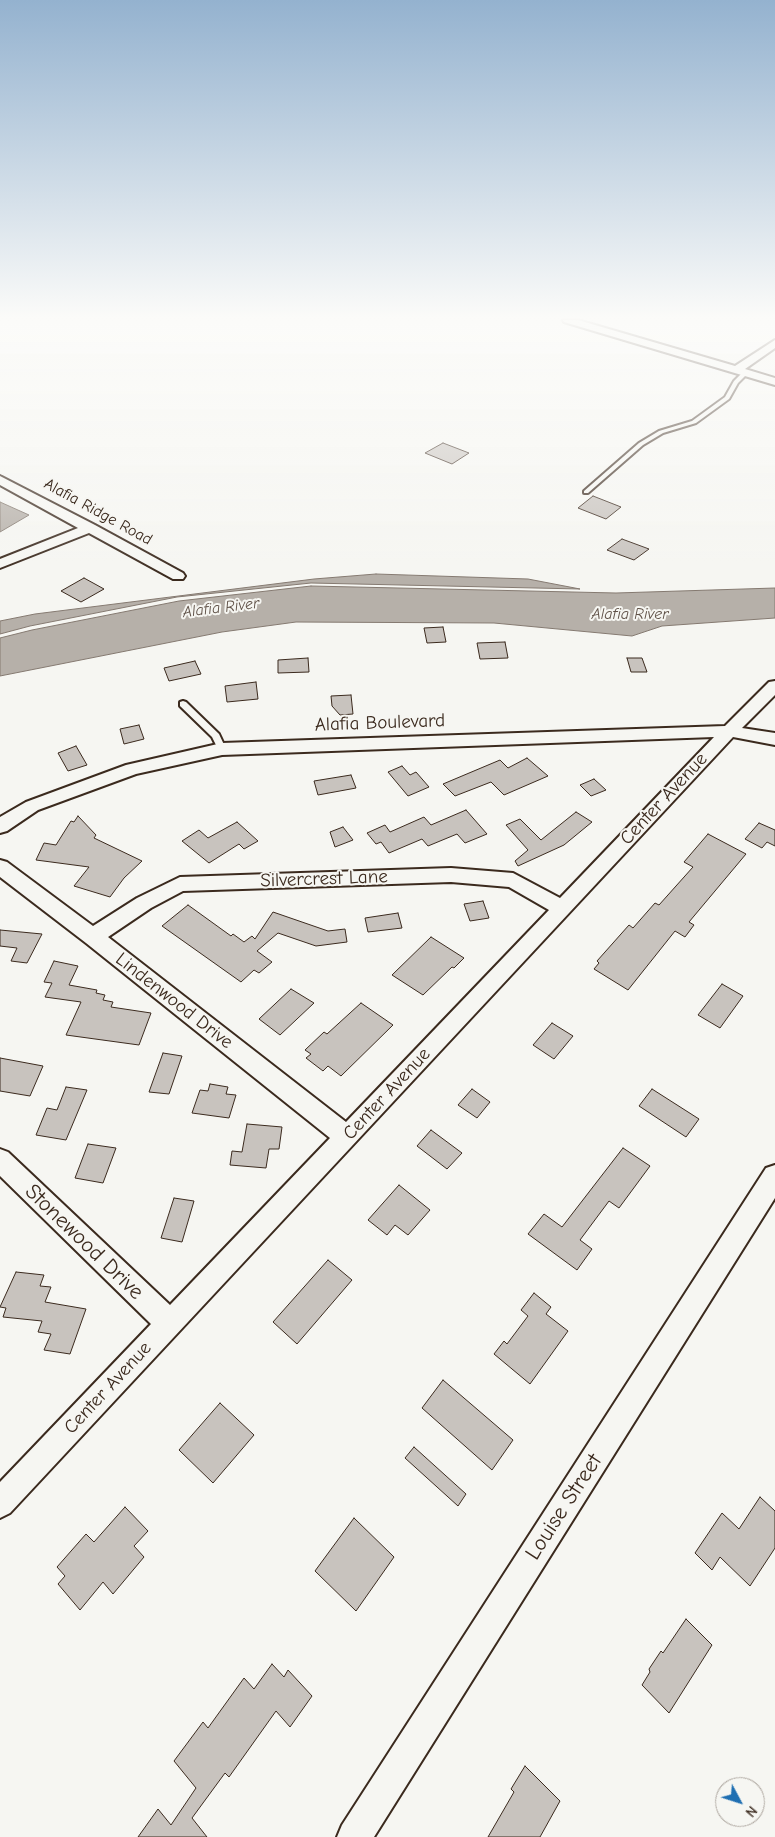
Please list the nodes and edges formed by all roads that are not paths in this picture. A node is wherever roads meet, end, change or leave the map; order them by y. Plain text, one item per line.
1 (716, 406) edge
2 (0, 480) edge
3 (586, 492) dead end
4 (90, 528) junction
5 (0, 564) edge
6 (178, 576) dead end
7 (775, 686) edge
8 (183, 704) dead end
9 (728, 731) junction
10 (775, 740) edge
11 (222, 749) junction
12 (0, 826) edge
13 (0, 867) edge
14 (562, 908) junction
15 (93, 937) junction
16 (348, 1137) junction
17 (0, 1160) edge
18 (775, 1176) edge
19 (169, 1323) junction
20 (0, 1503) edge
21 (354, 1837) edge

1 - 3 lane
2 - 4 street, Alafia Ridge Road
4 - 5 street
4 - 6 street, Alafia Ridge Road
7 - 9 street, Center Avenue
8 - 11 lane
9 - 10 street, Alafia Boulevard
9 - 11 street, Alafia Boulevard
9 - 14 street, Center Avenue
11 - 12 street, Alafia Boulevard
13 - 15 street, Lindenwood Drive
14 - 15 street, Silvercrest Lane
14 - 16 street, Center Avenue
15 - 16 street, Lindenwood Drive
16 - 19 street, Center Avenue
17 - 19 street, Stonewood Drive
18 - 21 street, Louise Street
19 - 20 street, Center Avenue

